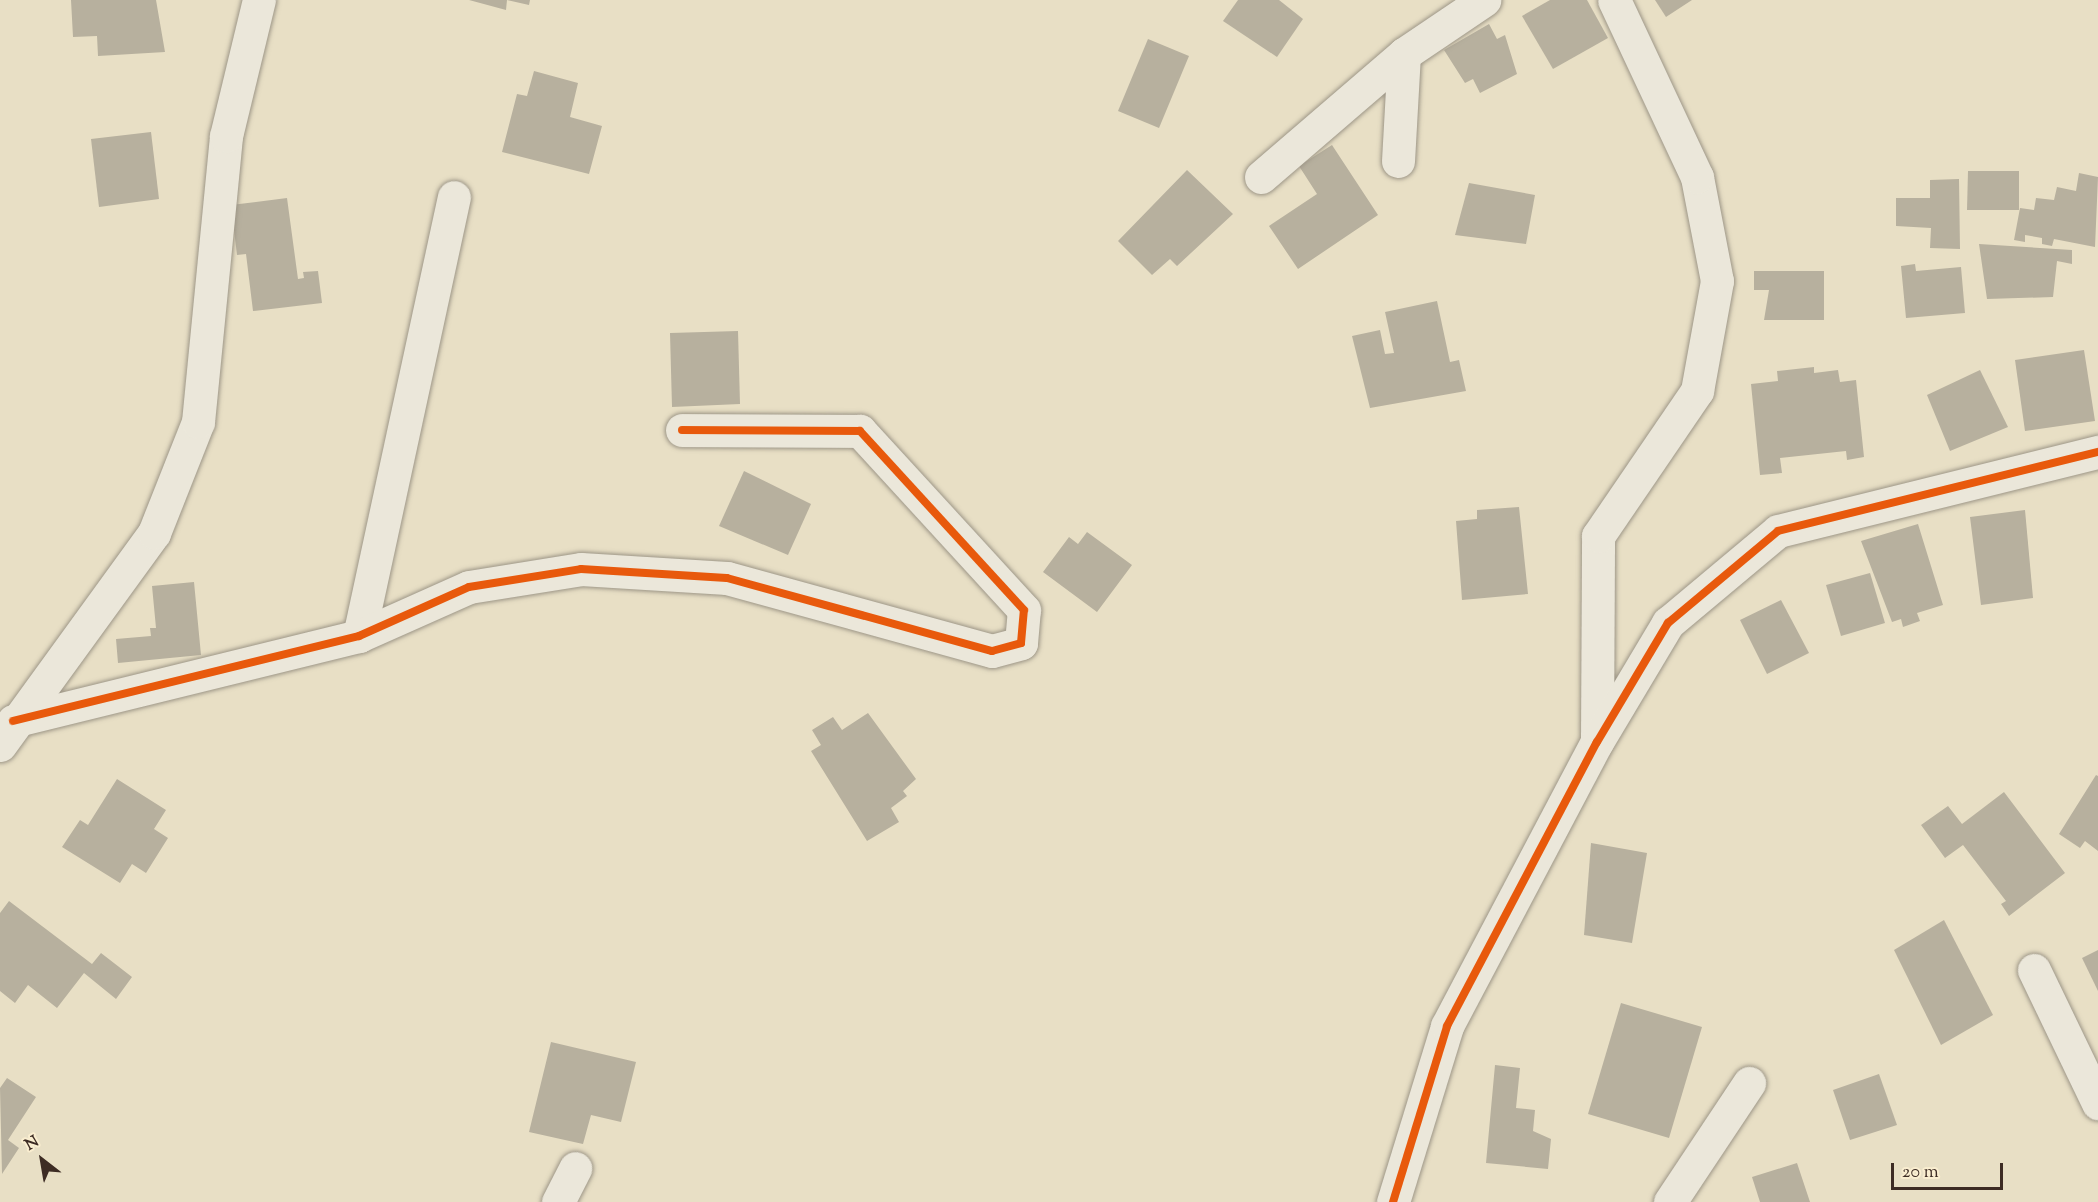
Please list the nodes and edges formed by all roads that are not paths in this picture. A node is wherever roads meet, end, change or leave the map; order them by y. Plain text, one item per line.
1 (259, 0) edge
2 (1484, 0) edge
3 (1614, 0) edge
4 (1404, 54) junction
5 (1398, 161) dead end
6 (1261, 177) dead end
7 (454, 197) dead end
8 (682, 430) dead end
9 (2098, 452) edge
10 (359, 636) junction
11 (7, 733) edge
12 (1597, 742) junction
13 (2034, 970) dead end
14 (1749, 1083) dead end
15 (2098, 1103) edge
16 (575, 1168) dead end
17 (558, 1202) edge
18 (1393, 1202) edge
19 (1670, 1202) edge

1 - 11 street
2 - 4 street
3 - 12 street
4 - 5 street
4 - 6 street
7 - 10 street
8 - 10 street
9 - 12 street
10 - 11 street
12 - 18 street
13 - 15 street
14 - 19 street
16 - 17 street

